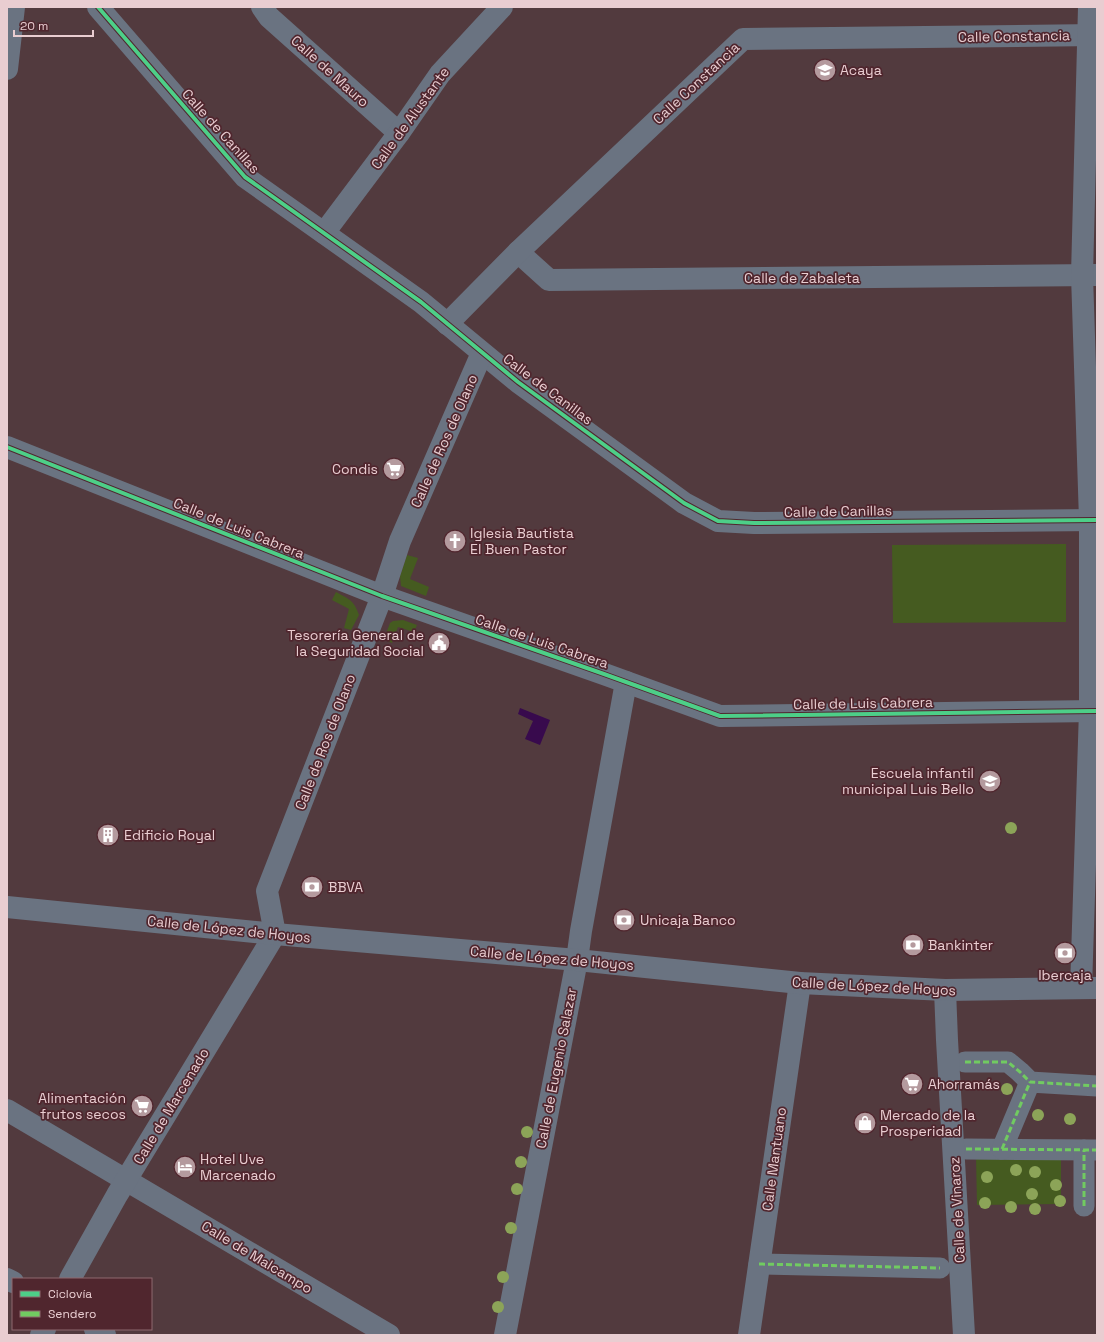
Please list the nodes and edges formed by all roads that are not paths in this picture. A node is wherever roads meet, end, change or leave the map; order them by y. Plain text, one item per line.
1 (98, 7) edge
2 (262, 7) edge
3 (502, 7) edge
4 (1089, 7) edge
5 (15, 9) edge
6 (1093, 35) edge
7 (7, 69) edge
8 (399, 133) junction
9 (324, 233) junction
10 (518, 252) junction
11 (1089, 275) edge
12 (446, 324) junction
13 (482, 353) junction
14 (7, 447) edge
15 (1093, 520) edge
16 (382, 596) junction
17 (626, 682) junction
18 (1094, 711) edge
19 (7, 907) edge
20 (275, 934) junction
21 (577, 960) junction
22 (800, 983) junction
23 (1089, 988) edge
24 (945, 990) junction
25 (965, 1062) dead end
26 (1030, 1082) junction
27 (1097, 1086) edge
28 (7, 1110) edge
29 (966, 1149) dead end
30 (1002, 1149) junction
31 (1091, 1150) edge
32 (126, 1179) junction
33 (1084, 1206) dead end
34 (759, 1264) junction
35 (940, 1268) dead end
36 (71, 1278) edge
37 (389, 1335) edge
38 (505, 1335) edge
39 (749, 1335) edge
40 (964, 1335) edge

1 - 9 street, Calle de Canillas
2 - 8 street, Calle de Mauro
3 - 8 street, Calle de Alustante
4 - 6 street
5 - 7 street
6 - 10 street, Calle Constancia
6 - 11 street
8 - 9 street, Calle de Alustante
9 - 12 street, Calle de Canillas
10 - 11 street, Calle de Zabaleta
10 - 12 street, Calle Constancia
11 - 15 street
12 - 13 street, Calle de Canillas
13 - 15 street, Calle de Canillas
13 - 16 street, Calle de Ros de Olano
14 - 16 street, Calle de Luis Cabrera
15 - 18 street
16 - 17 street, Calle de Luis Cabrera
16 - 20 street, Calle de Ros de Olano
17 - 18 street, Calle de Luis Cabrera
17 - 21 street, Calle de Eugenio Salazar
18 - 23 street
19 - 20 street, Calle de López de Hoyos
20 - 21 street, Calle de López de Hoyos
20 - 32 street, Calle de Marcenado
21 - 22 street, Calle de López de Hoyos
21 - 38 street, Calle de Eugenio Salazar
22 - 24 street, Calle de López de Hoyos
22 - 34 street, Calle Mantuano
23 - 24 street, Calle de López de Hoyos
24 - 40 street, Calle de Vinaroz
25 - 26 street
26 - 27 street
26 - 30 street
28 - 32 street, Calle de Malcampo
29 - 30 street
30 - 31 street
31 - 33 street
32 - 36 street, Calle de Marcenado
32 - 37 street, Calle de Malcampo
34 - 35 street
34 - 39 street, Calle Mantuano

